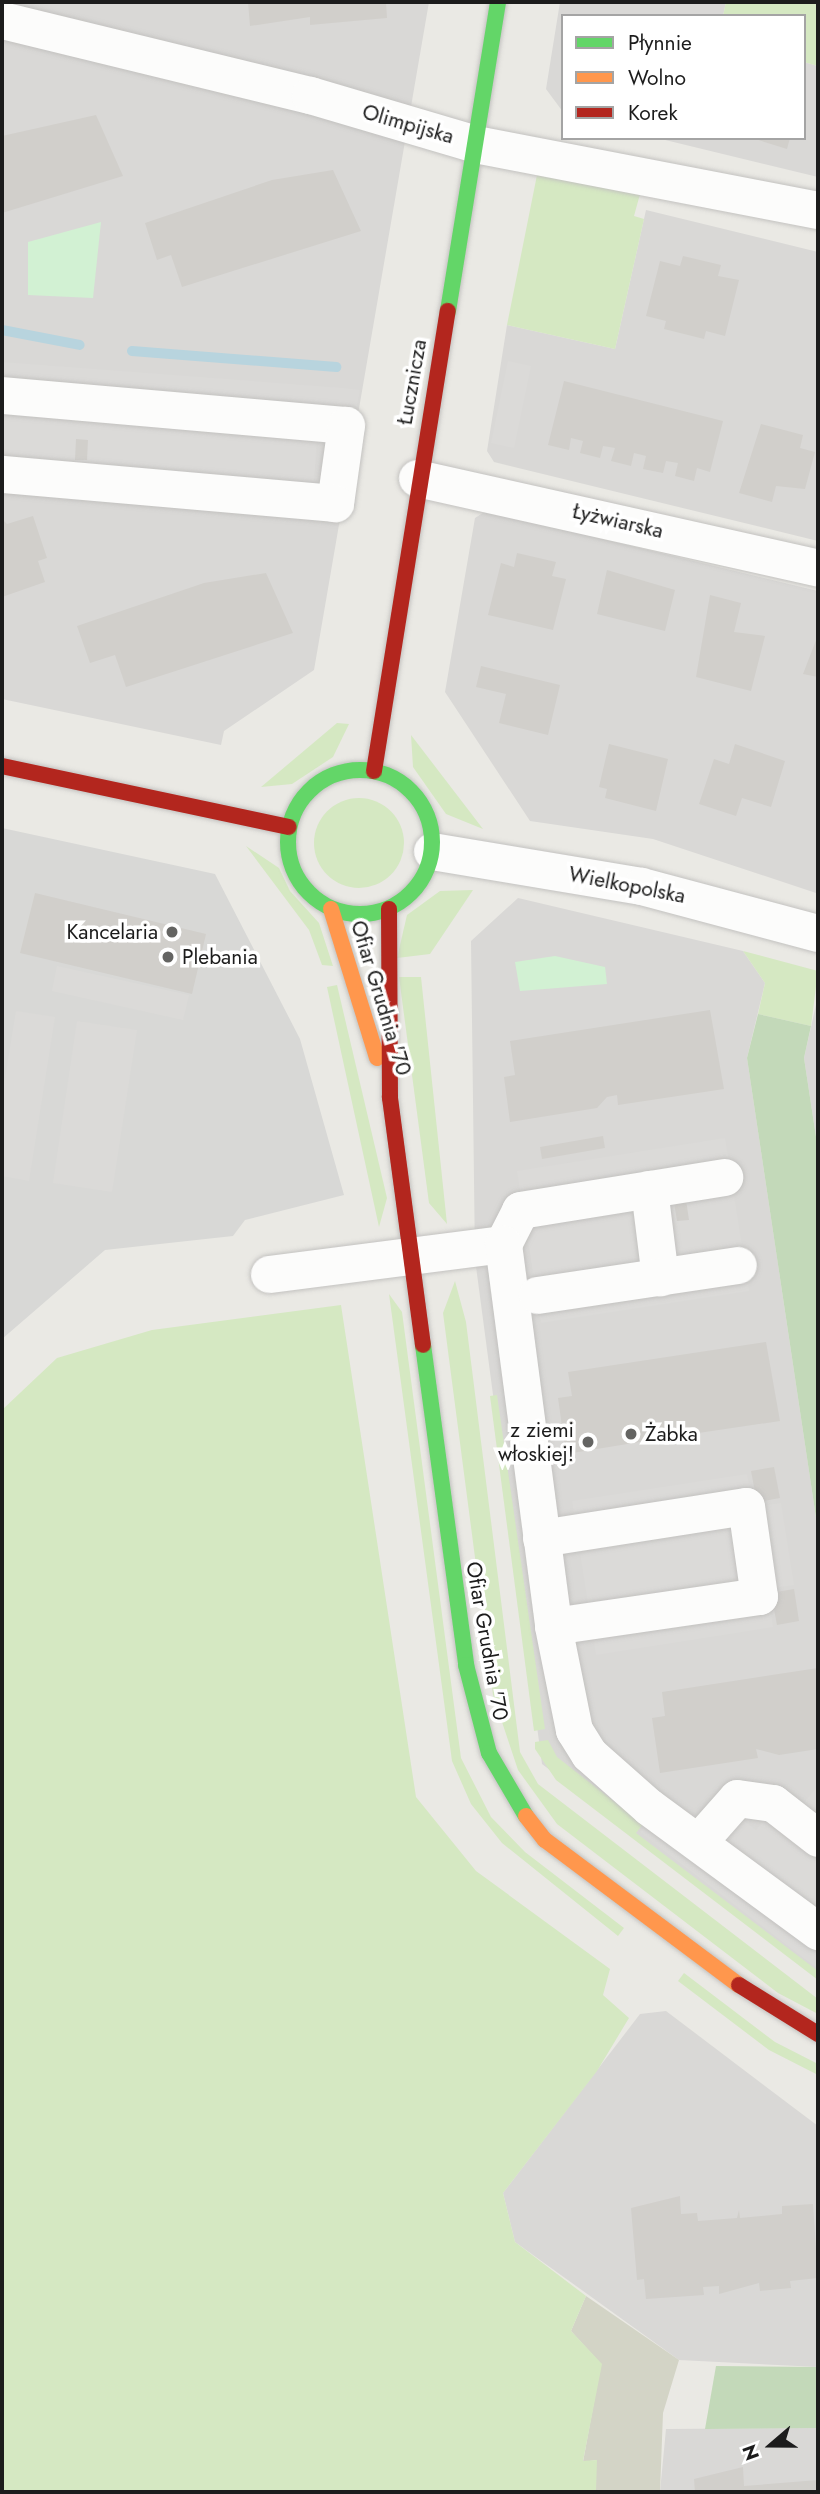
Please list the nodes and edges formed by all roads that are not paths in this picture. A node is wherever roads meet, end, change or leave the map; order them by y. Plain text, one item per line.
1 (498, 2) edge
2 (2, 20) edge
3 (475, 144) junction
4 (818, 210) edge
5 (2, 395) edge
6 (2, 474) edge
7 (417, 478) junction
8 (818, 568) edge
9 (2, 766) edge
10 (374, 771) junction
11 (289, 827) junction
12 (432, 851) junction
13 (331, 909) junction
14 (388, 909) junction
15 (818, 933) edge
16 (390, 1098) junction
17 (724, 1177) dead end
18 (649, 1189) junction
19 (503, 1244) junction
20 (411, 1256) junction
21 (738, 1265) dead end
22 (269, 1274) dead end
23 (660, 1277) junction
24 (537, 1295) dead end
25 (541, 1538) junction
26 (553, 1626) junction
27 (818, 1838) edge
28 (699, 1841) junction
29 (818, 1931) edge
30 (818, 2034) edge

1 - 3 street, Łucznicza
2 - 3 street, Olimpijska
3 - 4 street, Olimpijska
3 - 7 street, Łucznicza
5 - 6 street
7 - 8 street, Łyżwiarska
7 - 10 street, Łucznicza
9 - 11 street
10 - 11 street
10 - 12 street
11 - 13 street
12 - 14 street
12 - 15 street, Wielkopolska
13 - 14 street
13 - 16 street, Ofiar Grudnia '70
14 - 16 street, Ofiar Grudnia '70
16 - 20 street, Ofiar Grudnia '70
17 - 18 street
18 - 19 street
18 - 23 street
19 - 20 street
19 - 25 street
20 - 22 street
20 - 30 street, Ofiar Grudnia '70
21 - 23 street
23 - 24 street
25 - 26 street
25 - 26 street
26 - 28 street
27 - 28 street
28 - 29 street

